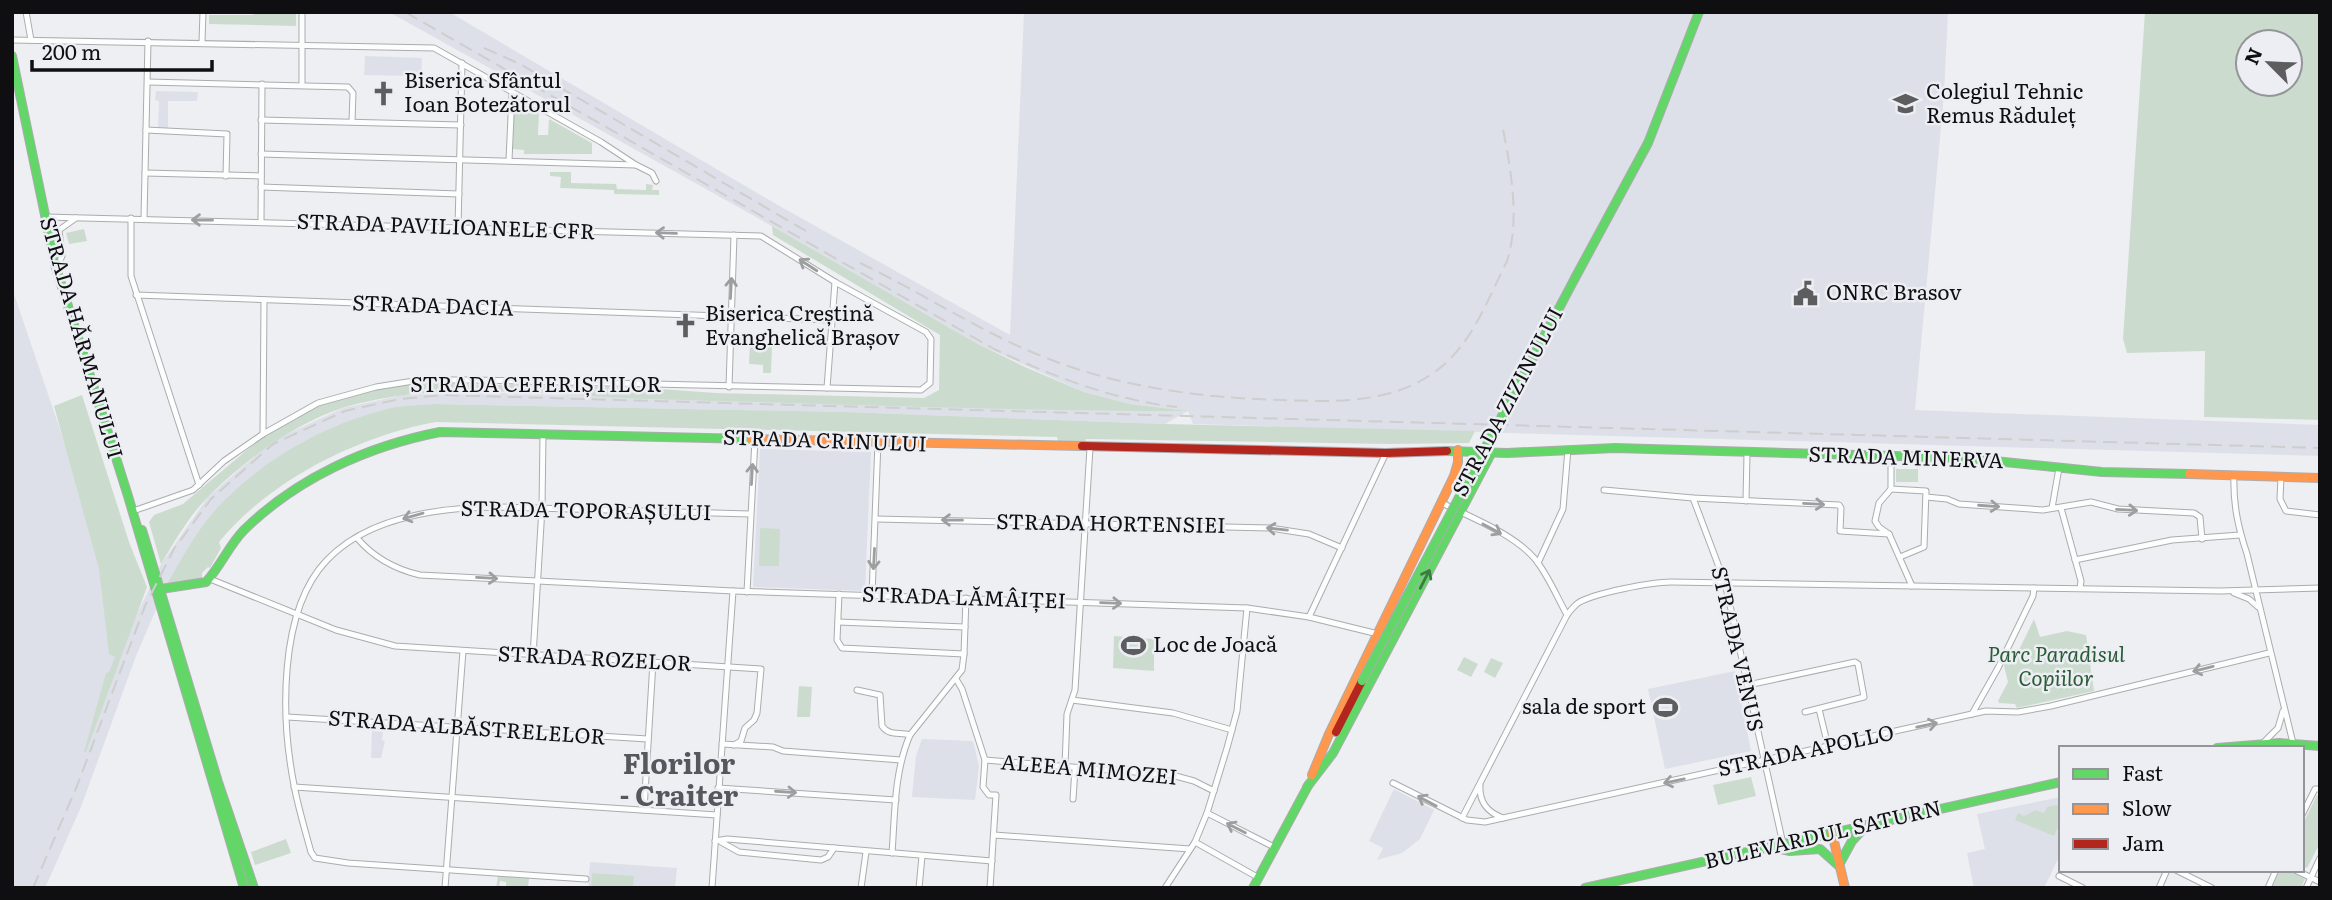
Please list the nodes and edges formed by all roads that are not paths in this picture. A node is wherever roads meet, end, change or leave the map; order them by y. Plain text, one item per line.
1 (26, 12) edge
2 (203, 12) edge
3 (302, 12) edge
4 (1699, 12) edge
5 (12, 40) edge
6 (31, 40) junction
7 (148, 41) junction
8 (202, 42) junction
9 (302, 44) junction
10 (12, 57) edge
11 (462, 63) junction
12 (148, 82) junction
13 (262, 84) junction
14 (302, 85) junction
15 (512, 94) junction
16 (261, 120) junction
17 (352, 122) junction
18 (461, 125) junction
19 (146, 130) junction
20 (261, 154) junction
21 (461, 159) junction
22 (509, 160) junction
23 (636, 165) junction
24 (145, 173) junction
25 (226, 176) junction
26 (261, 176) junction
27 (656, 181) dead end
28 (261, 187) junction
29 (459, 194) junction
30 (79, 216) junction
31 (44, 217) junction
32 (131, 218) junction
33 (144, 218) junction
34 (261, 221) junction
35 (458, 224) junction
36 (734, 235) junction
37 (57, 268) junction
38 (835, 282) junction
39 (136, 295) junction
40 (264, 300) junction
41 (729, 316) junction
42 (831, 320) junction
43 (729, 387) junction
44 (928, 387) joint
45 (827, 388) junction
46 (263, 434) junction
47 (543, 434) junction
48 (755, 439) junction
49 (878, 442) junction
50 (1090, 448) junction
51 (1568, 449) junction
52 (1458, 450) junction
53 (1492, 452) junction
54 (1386, 453) junction
55 (1747, 453) junction
56 (1891, 456) junction
57 (2059, 468) junction
58 (2234, 476) junction
59 (2281, 477) junction
60 (2320, 478) edge
61 (199, 485) junction
62 (1891, 489) junction
63 (1604, 490) dead end
64 (1926, 494) junction
65 (128, 496) junction
66 (1693, 498) junction
67 (1746, 501) junction
68 (1442, 503) junction
69 (542, 508) junction
70 (2052, 508) junction
71 (2061, 508) junction
72 (136, 510) junction
73 (1460, 512) junction
74 (750, 514) junction
75 (2320, 515) edge
76 (876, 519) junction
77 (1085, 523) junction
78 (1889, 534) junction
79 (2240, 535) junction
80 (357, 538) junction
81 (2202, 539) junction
82 (1342, 548) junction
83 (1900, 557) junction
84 (2075, 560) junction
85 (1538, 563) junction
86 (210, 579) junction
87 (537, 581) junction
88 (1726, 583) junction
89 (1912, 586) junction
90 (2034, 588) junction
91 (2080, 588) junction
92 (2320, 588) edge
93 (161, 589) junction
94 (2255, 589) junction
95 (733, 591) junction
96 (747, 592) junction
97 (2220, 592) junction
98 (839, 594) junction
99 (872, 595) junction
100 (966, 598) junction
101 (1080, 602) junction
102 (1247, 608) junction
103 (2259, 610) junction
104 (296, 614) junction
105 (1567, 615) junction
106 (1309, 617) junction
107 (838, 622) junction
108 (965, 627) junction
109 (1378, 634) junction
110 (463, 651) junction
111 (2269, 653) junction
112 (964, 654) junction
113 (533, 656) junction
114 (653, 662) junction
115 (728, 667) junction
116 (956, 680) junction
117 (1748, 685) junction
118 (857, 690) dead end
119 (1072, 700) junction
120 (2284, 708) junction
121 (1819, 709) junction
122 (1805, 712) dead end
123 (1972, 714) junction
124 (287, 717) junction
125 (458, 728) junction
126 (1232, 730) junction
127 (910, 735) junction
128 (648, 739) junction
129 (2263, 743) junction
130 (2293, 743) junction
131 (722, 744) junction
132 (734, 745) junction
133 (1828, 746) junction
134 (2237, 746) edge
135 (2320, 746) edge
136 (901, 760) junction
137 (985, 760) junction
138 (1764, 760) junction
139 (1065, 766) junction
140 (1075, 769) junction
141 (1480, 780) junction
142 (2059, 782) edge
143 (1393, 783) dead end
144 (294, 787) junction
145 (1307, 787) junction
146 (718, 788) junction
147 (2320, 789) edge
148 (1214, 791) junction
149 (453, 797) junction
150 (1073, 799) dead end
151 (896, 800) junction
152 (644, 810) junction
153 (2304, 811) edge
154 (1207, 813) junction
155 (717, 815) junction
156 (1462, 818) junction
157 (1503, 818) junction
158 (1868, 824) junction
159 (1832, 833) junction
160 (994, 835) junction
161 (718, 842) junction
162 (1195, 842) junction
163 (1783, 844) junction
164 (1769, 847) junction
165 (834, 848) junction
166 (1276, 848) junction
167 (1190, 849) junction
168 (866, 852) junction
169 (892, 853) junction
170 (922, 856) junction
171 (2320, 858) edge
172 (992, 860) junction
173 (1839, 866) junction
174 (447, 869) junction
175 (2166, 872) edge
176 (2180, 872) edge
177 (2275, 872) edge
178 (2299, 872) edge
179 (2059, 876) dead end
180 (1259, 878) junction
181 (2310, 878) junction
182 (586, 879) dead end
183 (2320, 882) edge
184 (251, 886) edge
185 (445, 888) edge
186 (712, 888) edge
187 (861, 888) edge
188 (919, 888) edge
189 (990, 888) edge
190 (1165, 888) edge
191 (1253, 888) edge
192 (1585, 888) edge
193 (1845, 888) edge
194 (2083, 888) edge
195 (2159, 888) edge
196 (2211, 888) edge
197 (2268, 888) edge
198 (2306, 888) edge

1 - 6 street
2 - 8 street
3 - 9 street
4 - 145 street, STRADA ZIZINULUI, bridge
5 - 6 street
6 - 7 street
7 - 8 street
7 - 12 street
8 - 9 street
9 - 11 street
9 - 14 street
10 - 31 street, STRADA HĂRMANULUI
11 - 15 street
11 - 18 street
12 - 13 street
12 - 19 street
13 - 14 street
13 - 16 street
14 - 17 street
15 - 22 street
15 - 23 street
16 - 17 street
16 - 20 street
17 - 18 street
18 - 21 street
19 - 24 street
19 - 25 street
20 - 21 street
20 - 26 street
21 - 22 street
21 - 29 street
22 - 23 street
23 - 27 street
24 - 25 street
24 - 33 street
25 - 26 street
26 - 28 street
28 - 29 street
28 - 34 street
29 - 35 street
30 - 31 street, STRADA PAVILIOANELE CFR
30 - 32 street, STRADA PAVILIOANELE CFR
30 - 37 street
31 - 37 street, STRADA HĂRMANULUI
32 - 33 street, STRADA PAVILIOANELE CFR
32 - 39 street
34 -> 33 street, STRADA PAVILIOANELE CFR
34 - 35 street, STRADA PAVILIOANELE CFR
36 -> 35 street, STRADA PAVILIOANELE CFR
38 -> 36 street, STRADA PAVILIOANELE CFR
41 -> 36 street
37 - 65 street, STRADA HĂRMANULUI
38 - 42 street
38 - 44 street, STRADA PAVILIOANELE CFR
39 - 40 street, STRADA DACIA
39 - 61 street
40 - 41 street, STRADA DACIA
40 - 46 street
41 - 42 street, STRADA DACIA
41 - 43 street
42 - 45 street
43 - 45 street, STRADA CEFERIȘTILOR
43 - 46 street, STRADA CEFERIȘTILOR
44 - 45 street, STRADA CEFERIȘTILOR
46 - 61 street, STRADA CEFERIȘTILOR
47 - 48 street, STRADA CRINULUI
47 - 69 street
47 - 86 street, STRADA CRINULUI
48 - 49 street, STRADA CRINULUI
74 -> 48 street
49 - 50 street, STRADA CRINULUI
49 - 76 street
50 - 54 street, STRADA CRINULUI
50 - 77 street
51 - 53 street, STRADA MINERVA
51 - 55 street, STRADA MINERVA
51 - 85 street
52 - 53 street, STRADA CRINULUI
52 - 54 street, STRADA CRINULUI
52 - 68 street
53 - 73 street, STRADA ZIZINULUI
54 - 82 street
55 - 56 street, STRADA MINERVA
55 - 67 street
56 - 57 street, STRADA MINERVA
56 - 62 street
57 - 58 street, STRADA MINERVA
57 - 70 street
58 - 59 street, STRADA MINERVA
58 - 79 street
59 - 60 street, STRADA MINERVA
59 - 75 street
61 - 72 street, STRADA CEFERIȘTILOR
62 - 64 street
62 - 78 street
63 - 66 street
64 -> 70 street
64 - 83 street
65 - 72 street, STRADA HĂRMANULUI
65 - 184 street, STRADA HĂRMANULUI
66 - 67 street
66 - 88 street, STRADA VENUS
67 -> 78 street
68 - 73 street
68 - 109 street
69 - 74 street, STRADA TOPORAȘULUI
69 -> 80 street, STRADA TOPORAȘULUI
69 - 87 street
70 - 71 street
71 -> 81 street
71 - 84 street
72 - 93 street, STRADA HĂRMANULUI
73 -> 85 street, STRADA ZIZINULUI
145 -> 73 street, STRADA ZIZINULUI
74 - 96 street
77 -> 76 street, STRADA HORTENSIEI
76 -> 99 street
82 -> 77 street, STRADA HORTENSIEI
77 - 101 street
78 - 83 street
79 - 81 street
79 - 94 street
80 -> 87 street, STRADA LĂMÂIȚEI
80 - 104 street, STRADA TOPORAȘULUI
81 - 84 street
82 - 106 street
83 - 89 street
84 - 91 street
85 - 105 street, STRADA ZIZINULUI
86 - 93 street
86 - 104 street, STRADA ROZELOR
87 - 95 street, STRADA LĂMÂIȚEI
87 - 113 street
88 - 89 street
88 - 105 street
88 - 117 street, STRADA VENUS
89 - 90 street
90 - 91 street
90 - 123 street
91 - 97 street
92 - 94 street
93 - 184 street, STRADA HĂRMANULUI
94 - 97 street
94 - 103 street
95 - 96 street, STRADA LĂMÂIȚEI
95 - 115 street
96 - 98 street, STRADA LĂMÂIȚEI
97 - 103 street
98 - 99 street, STRADA LĂMÂIȚEI
98 - 107 street
99 - 100 street, STRADA LĂMÂIȚEI
100 - 101 street, STRADA LĂMÂIȚEI
100 - 108 street
101 -> 102 street, STRADA LĂMÂIȚEI
101 - 119 street
102 - 106 street, STRADA LĂMÂIȚEI
102 - 126 street
103 - 111 street
104 - 110 street, STRADA ROZELOR
104 - 124 street, STRADA TOPORAȘULUI
105 - 141 street
106 - 109 street, STRADA LĂMÂIȚEI
107 - 108 street
107 - 112 street
108 - 112 street
109 - 145 street, STRADA ZIZINULUI
110 - 113 street, STRADA ROZELOR
110 - 125 street
111 - 120 street
111 -> 123 street, STRADA APOLLO
112 - 116 street
113 - 114 street, STRADA ROZELOR
114 - 115 street, STRADA ROZELOR
114 - 128 street
115 - 131 street
115 - 132 street, STRADA ROZELOR
116 - 127 street
116 - 137 street, ALEEA MIMOZEI
117 - 121 street
117 - 138 street, STRADA VENUS
118 - 127 street
119 - 126 street
119 - 139 street
120 - 129 street
120 - 130 street
121 - 122 street
121 - 133 street
133 -> 123 street, STRADA APOLLO
124 - 125 street, STRADA ALBĂSTRELELOR
124 - 144 street, STRADA TOPORAȘULUI
125 - 128 street, STRADA ALBĂSTRELELOR
125 - 149 street
126 - 148 street
127 - 136 street
128 - 152 street
129 - 130 street
129 - 134 street
130 - 135 street
131 - 132 street
131 - 146 street
132 - 136 street
133 - 138 street, STRADA APOLLO
136 - 151 street
137 - 139 street, ALEEA MIMOZEI
137 - 160 street, ALEEA MIMOZEI
138 -> 157 street, STRADA APOLLO
138 - 163 street, STRADA VENUS
139 - 140 street, ALEEA MIMOZEI
140 - 148 street, ALEEA MIMOZEI
140 - 150 street
141 - 156 street
141 - 157 street
142 - 158 street, BULEVARDUL SATURN
156 -> 143 street, STRADA APOLLO
144 - 149 street
144 - 174 street, STRADA TOPORAȘULUI
145 - 166 street, STRADA ZIZINULUI
146 -> 151 street
146 - 155 street
147 - 153 street
148 - 154 street
149 - 152 street
149 - 174 street
151 - 169 street
152 - 155 street
154 - 162 street
166 -> 154 street
155 - 161 street
156 - 157 street, STRADA APOLLO
158 - 159 street, BULEVARDUL SATURN
158 - 173 street
159 - 163 street, BULEVARDUL SATURN
159 - 173 street
160 - 167 street
160 - 172 street
161 - 165 street
161 - 165 street
161 - 186 street
162 - 167 street
162 - 180 street
163 - 164 street, BULEVARDUL SATURN
164 - 173 street
164 - 192 street, BULEVARDUL SATURN
165 - 168 street
166 - 180 street, STRADA ZIZINULUI
167 - 190 street
168 - 169 street
168 - 187 street
169 - 170 street
170 - 172 street
170 - 188 street
171 - 181 street
172 - 189 street
173 - 193 street
174 - 182 street
174 - 185 street
175 - 195 street
176 - 196 street
177 - 197 street
178 - 181 street
179 - 194 street
180 - 191 street, STRADA ZIZINULUI
181 - 183 street
181 - 198 street

